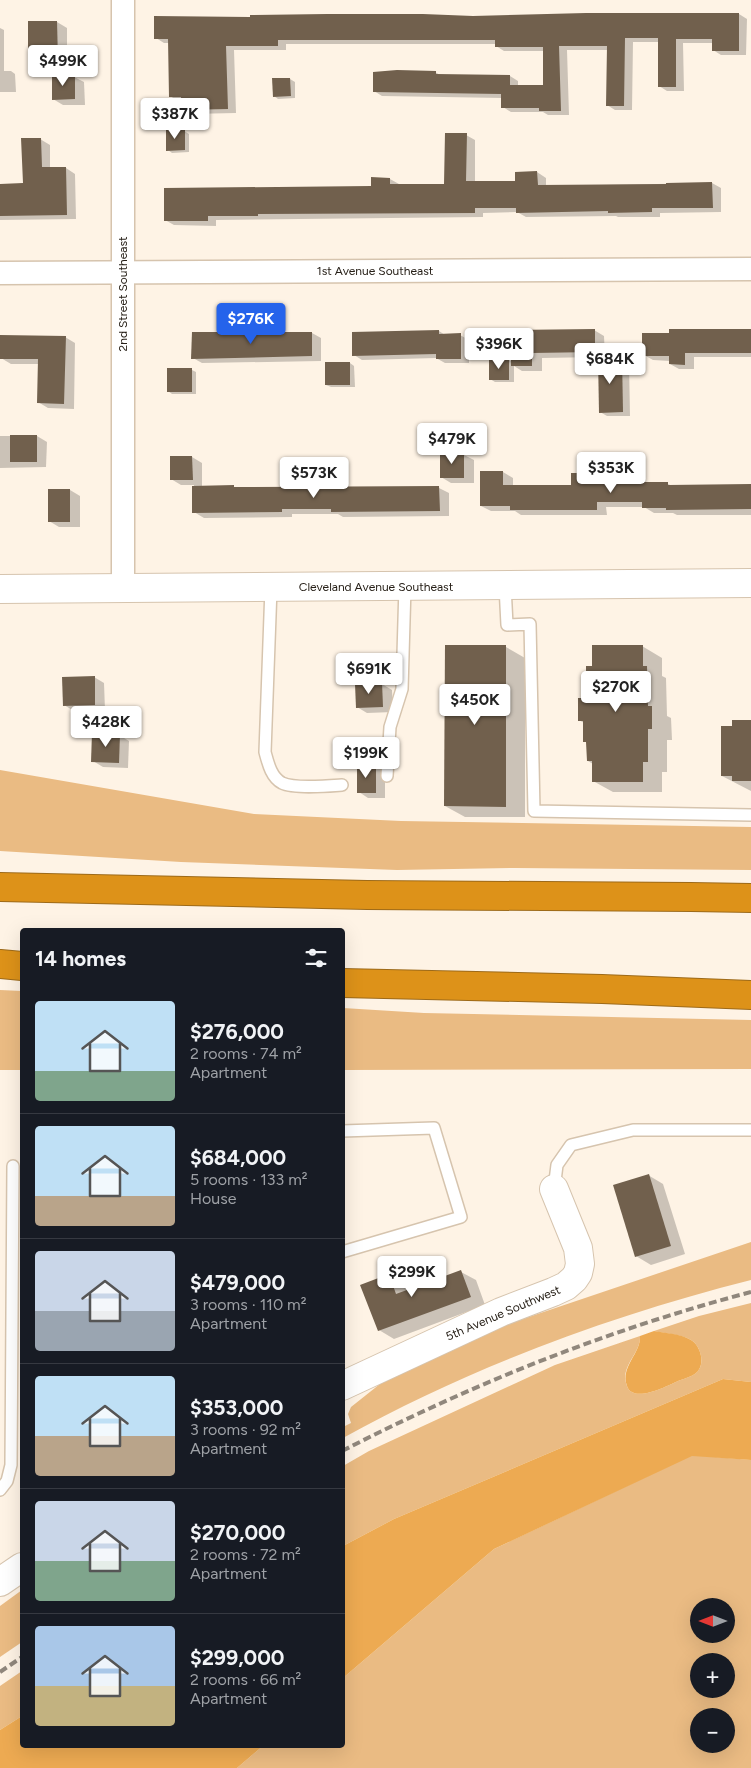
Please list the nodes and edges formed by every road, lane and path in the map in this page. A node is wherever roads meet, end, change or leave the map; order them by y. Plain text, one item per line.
1 (123, 0) edge
2 (751, 269) edge
3 (123, 272) junction
4 (0, 273) edge
5 (751, 583) edge
6 (405, 586) junction
7 (505, 586) junction
8 (271, 588) junction
9 (0, 589) edge
10 (123, 589) junction
11 (387, 776) dead end
12 (342, 785) dead end
13 (751, 814) edge
14 (0, 888) edge
15 (751, 898) edge
16 (0, 964) edge
17 (20, 966) edge
18 (345, 983) edge
19 (751, 995) edge
20 (751, 1130) edge
21 (345, 1131) edge
22 (13, 1166) dead end
23 (554, 1189) joint
24 (345, 1251) edge
25 (345, 1385) edge
26 (0, 1490) edge
27 (20, 1568) edge
28 (0, 1582) edge

1 - 3 street, 2nd Street Southeast
2 - 3 street, 1st Avenue Southeast
3 - 4 street, 1st Avenue Southeast
3 - 10 street, 2nd Street Southeast
5 - 7 street, Cleveland Avenue Southeast
6 - 7 street, Cleveland Avenue Southeast
6 - 8 street, Cleveland Avenue Southeast
6 - 11 lane
7 - 13 lane
8 - 10 street, Cleveland Avenue Southeast
8 - 12 lane
9 - 10 street, Cleveland Avenue Southeast
14 - 15 highway
16 - 17 highway
18 - 19 highway
20 - 23 lane
21 - 24 lane
22 - 26 lane
23 - 25 street, 5th Avenue Southwest
27 - 28 street

